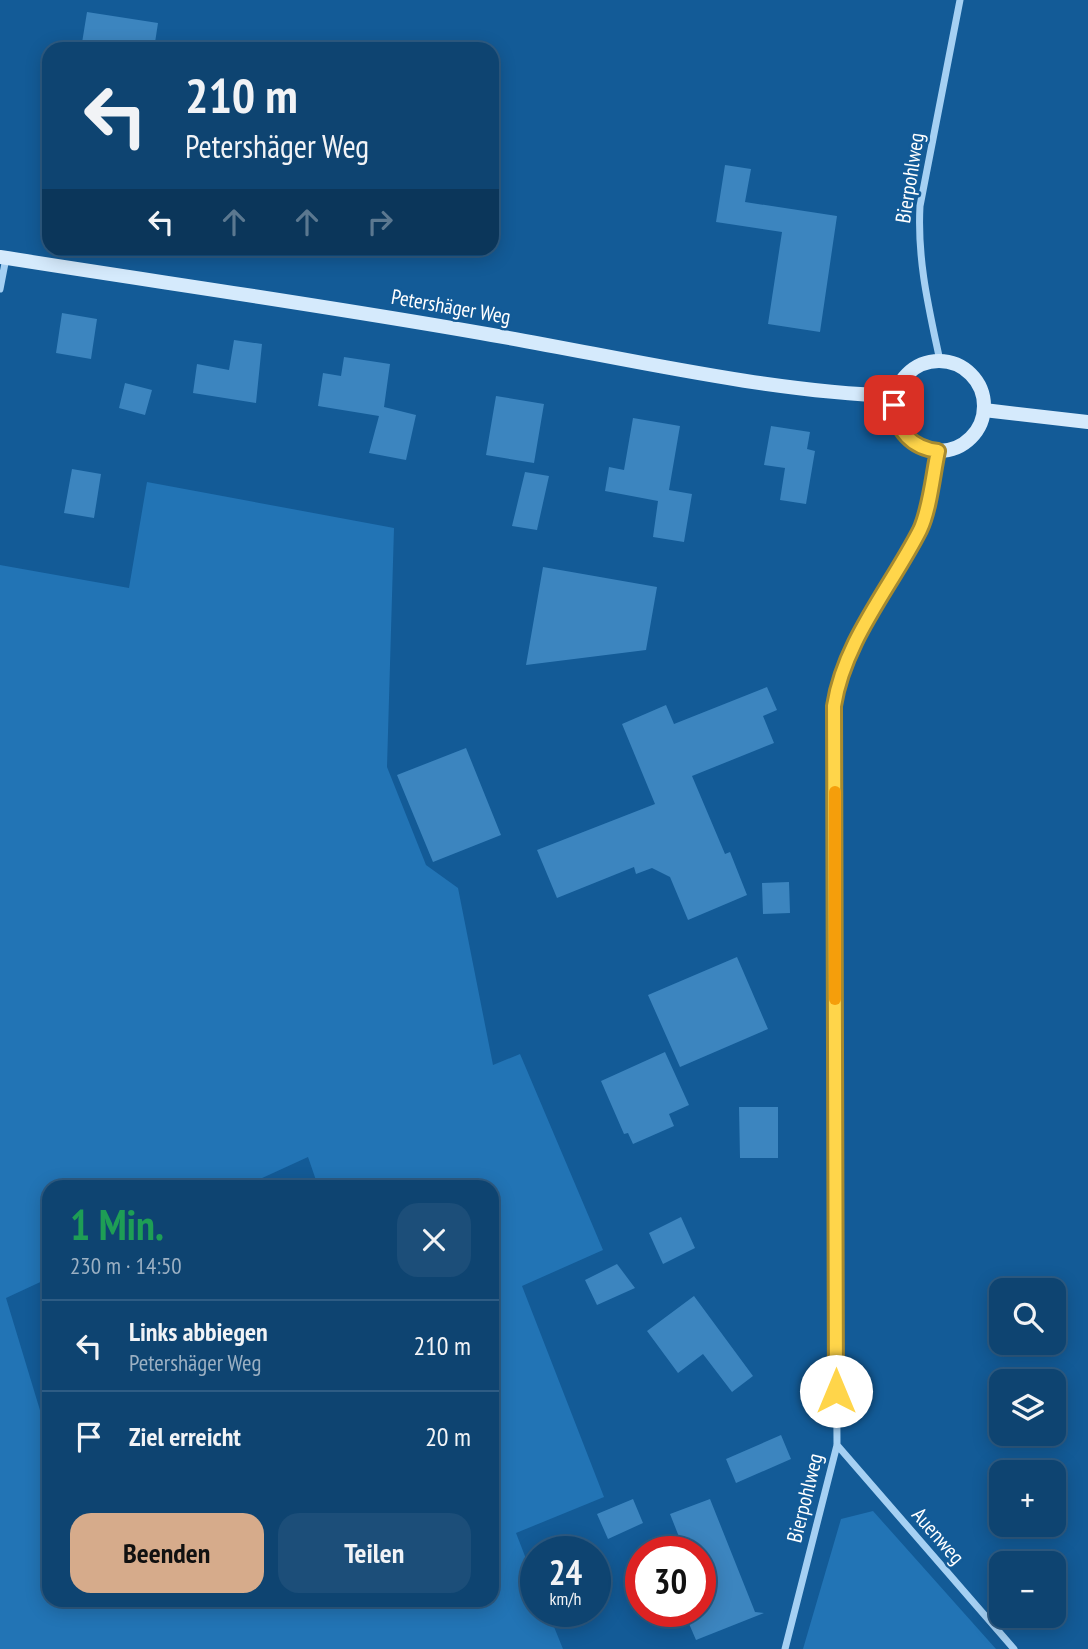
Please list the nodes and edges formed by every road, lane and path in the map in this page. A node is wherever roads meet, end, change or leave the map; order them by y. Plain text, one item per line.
1 (960, 0) edge
2 (3, 258) edge
3 (0, 289) edge
4 (940, 361) junction
5 (895, 396) junction
6 (984, 410) junction
7 (1088, 422) edge
8 (938, 451) junction
9 (837, 1445) junction
10 (785, 1649) edge
11 (1014, 1649) edge

1 - 4 street, Bierpohlweg
2 - 3 street
2 - 5 street, Petershäger Weg
4 - 5 street
4 - 6 street
5 - 8 street
6 - 7 street
6 - 8 street
8 - 9 street, Bierpohlweg
9 - 10 street, Bierpohlweg
9 - 11 street, Auenweg

